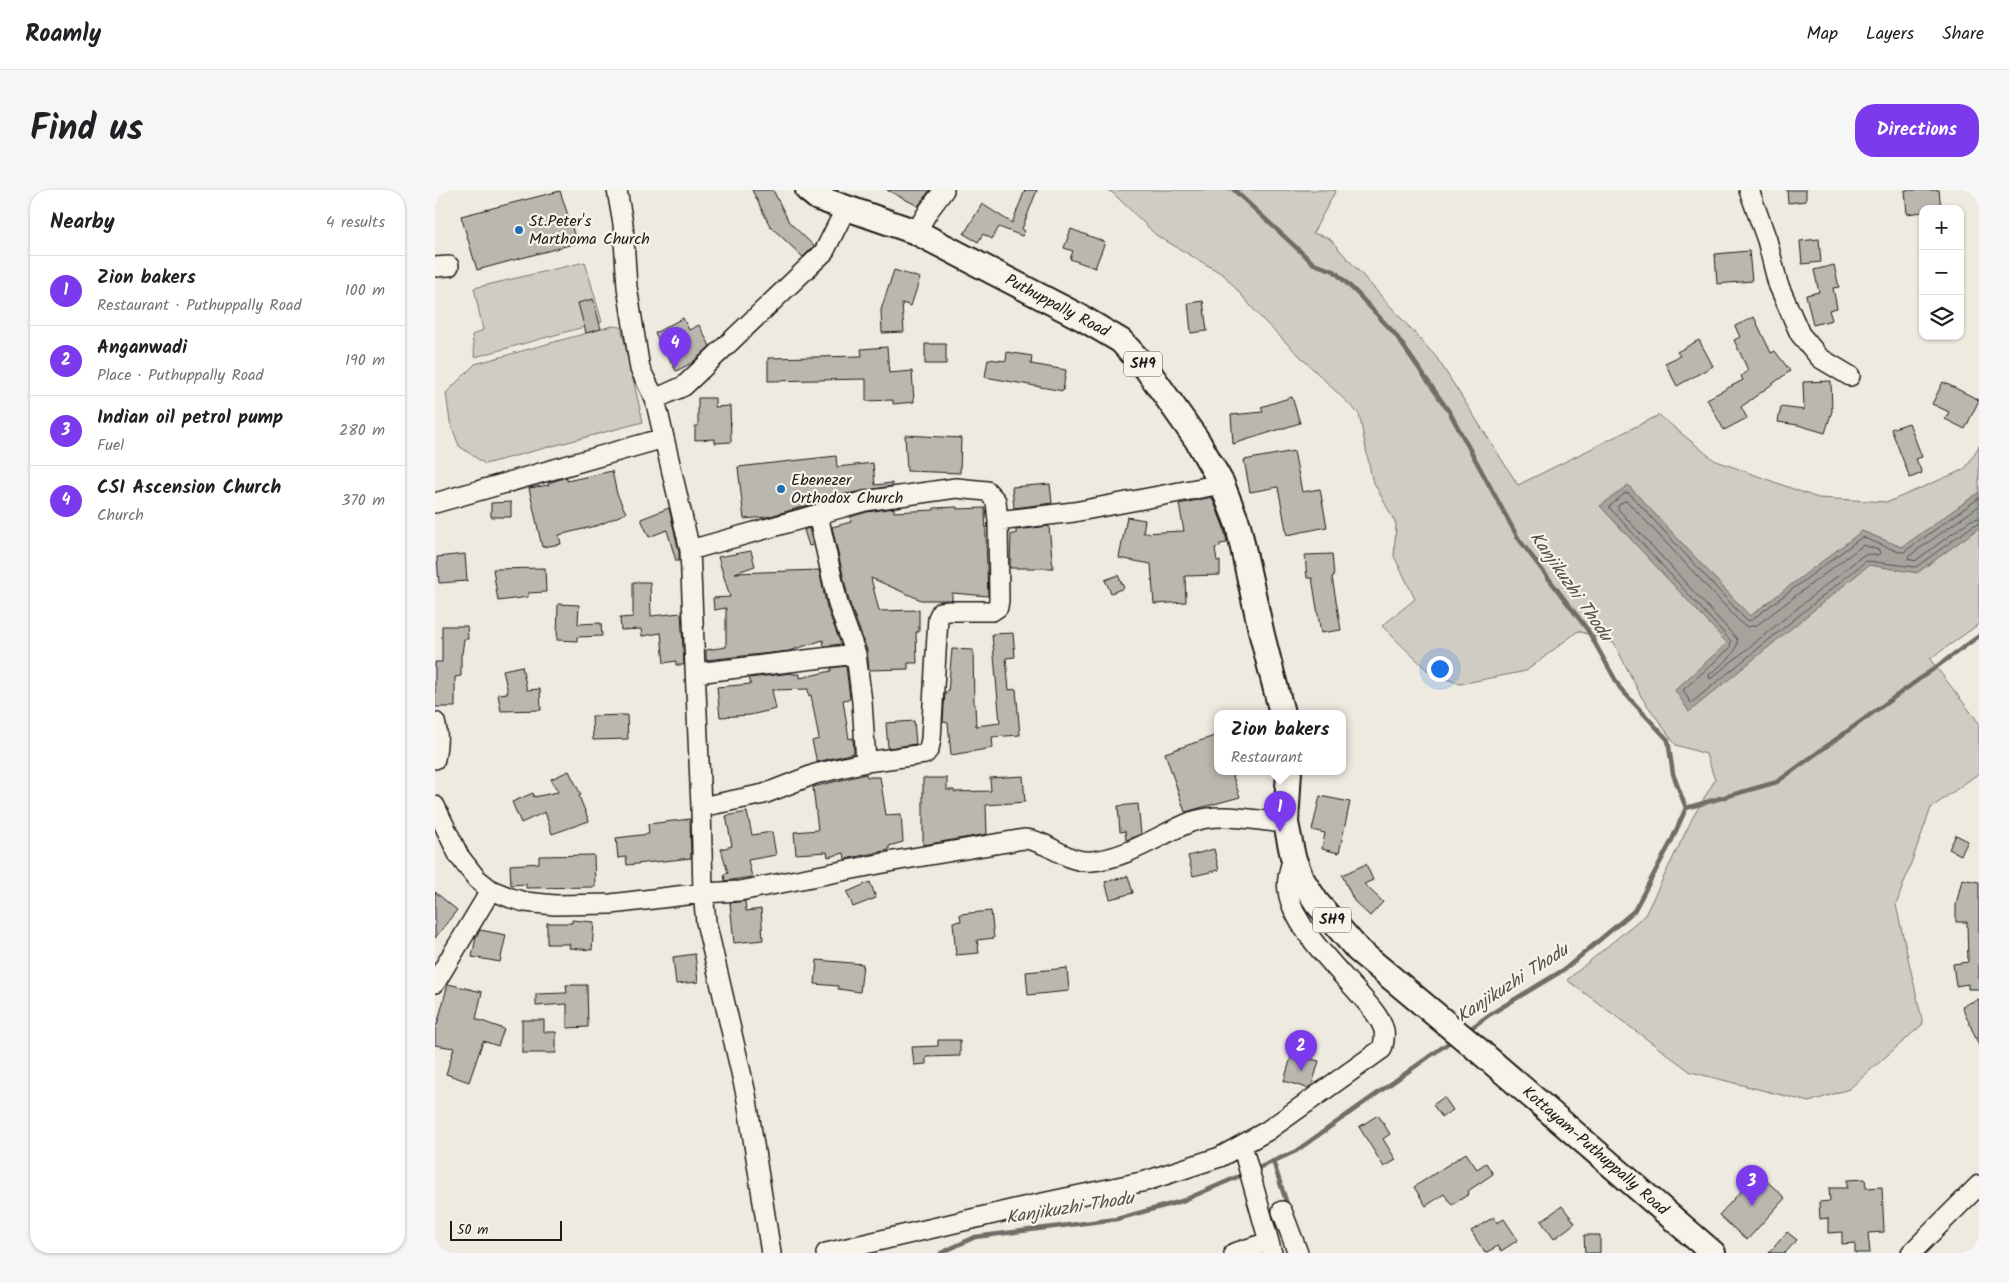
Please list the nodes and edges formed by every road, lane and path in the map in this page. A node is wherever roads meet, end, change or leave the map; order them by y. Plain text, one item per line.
1 (617, 190) edge
2 (808, 190) edge
3 (944, 190) edge
4 (1749, 190) edge
5 (846, 208) junction
6 (916, 232) junction
7 (1850, 376) dead end
8 (655, 398) junction
9 (664, 438) junction
10 (1222, 484) junction
11 (435, 503) edge
12 (818, 515) junction
13 (998, 522) junction
14 (690, 550) junction
15 (855, 654) junction
16 (696, 673) junction
17 (1280, 710) edge
18 (435, 722) edge
19 (435, 759) edge
20 (866, 762) junction
21 (1289, 775) edge
22 (435, 806) edge
23 (701, 807) junction
24 (1286, 823) junction
25 (1293, 857) junction
26 (491, 890) junction
27 (703, 893) junction
28 (435, 983) edge
29 (1242, 1144) junction
30 (1979, 1185) edge
31 (1282, 1211) dead end
32 (1270, 1248) edge
33 (771, 1253) edge
34 (826, 1253) edge
35 (1234, 1253) edge
36 (1298, 1253) edge
37 (1713, 1253) edge
38 (1911, 1253) edge

1 - 8 street
2 - 5 main road, Puthuppally Road / SH9
3 - 6 street
4 - 7 street
5 - 6 main road, Puthuppally Road / SH9
5 - 8 street
6 - 10 main road, Puthuppally Road / SH9
8 - 9 street
9 - 11 street
9 - 14 street
10 - 13 street
10 - 17 main road, Puthuppally Road / SH9
12 - 13 street
12 - 14 street
12 - 15 street
13 - 20 street
14 - 16 street
15 - 16 street
15 - 20 street
16 - 23 street
18 - 19 street
20 - 23 street
21 - 24 main road, SH9
22 - 26 street
23 - 27 street
24 - 25 main road, SH9
24 - 27 street
25 - 29 street
25 - 37 main road, Kottayam-Puthuppally Road / SH9
26 - 27 street
26 - 28 street
27 - 33 street
29 - 32 street
29 - 34 street
30 - 38 street
31 - 36 street
32 - 35 street

